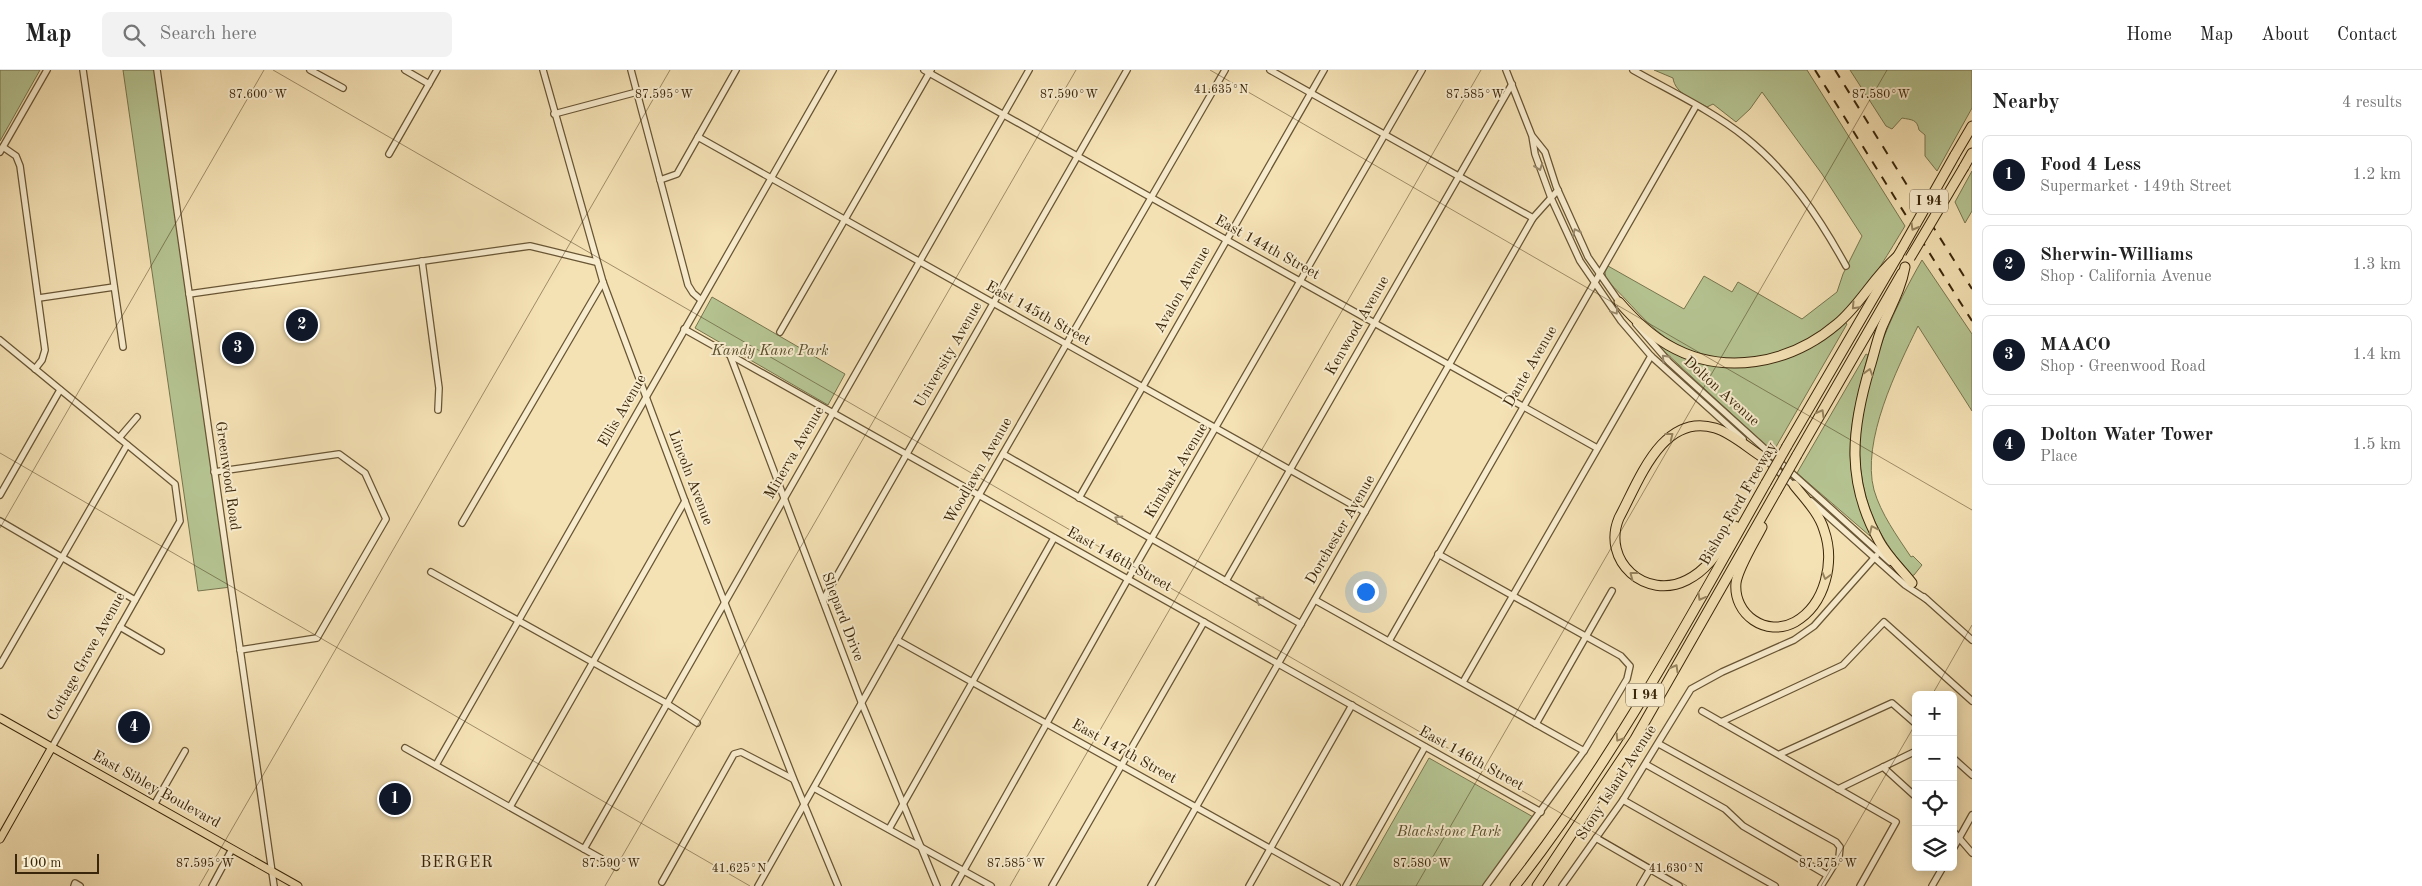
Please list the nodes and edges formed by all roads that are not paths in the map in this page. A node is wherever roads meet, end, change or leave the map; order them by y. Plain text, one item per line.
1 (47, 70) edge
2 (83, 70) edge
3 (157, 70) edge
4 (405, 70) edge
5 (437, 70) edge
6 (542, 70) edge
7 (631, 70) edge
8 (736, 70) edge
9 (833, 70) edge
10 (1029, 70) edge
11 (1127, 70) edge
12 (1225, 70) edge
13 (1270, 70) edge
14 (1324, 70) edge
15 (1422, 70) edge
16 (1506, 70) edge
17 (1633, 70) edge
18 (314, 71) edge
19 (928, 71) edge
20 (429, 84) junction
21 (1512, 84) junction
22 (343, 88) dead end
23 (637, 92) junction
24 (1311, 93) junction
25 (1696, 106) junction
26 (554, 114) junction
27 (1004, 115) junction
28 (1972, 126) edge
29 (1386, 135) junction
30 (1532, 136) junction
31 (698, 137) junction
32 (1, 150) edge
33 (1972, 153) edge
34 (389, 154) dead end
35 (1077, 156) junction
36 (1459, 176) junction
37 (771, 178) junction
38 (660, 180) junction
39 (1558, 190) junction
40 (1151, 198) junction
41 (1551, 198) junction
42 (1533, 218) junction
43 (844, 219) junction
44 (1226, 240) junction
45 (1898, 256) junction
46 (422, 262) junction
47 (596, 262) junction
48 (920, 262) junction
49 (1846, 266) dead end
50 (1905, 267) junction
51 (1600, 274) junction
52 (1595, 280) junction
53 (603, 282) junction
54 (1302, 282) junction
55 (114, 287) junction
56 (189, 294) junction
57 (39, 298) junction
58 (701, 300) junction
59 (1619, 302) junction
60 (993, 303) junction
61 (1374, 323) junction
62 (684, 329) junction
63 (780, 332) dead end
64 (0, 340) edge
65 (1067, 344) junction
66 (123, 347) dead end
67 (730, 354) junction
68 (1651, 356) junction
69 (1449, 365) junction
70 (35, 369) junction
71 (1142, 387) junction
72 (60, 390) junction
73 (646, 396) junction
74 (1523, 407) junction
75 (438, 410) dead end
76 (833, 413) junction
77 (136, 417) dead end
78 (1217, 429) junction
79 (119, 438) junction
80 (127, 445) junction
81 (1597, 448) junction
82 (906, 454) junction
83 (1003, 454) junction
84 (1764, 458) junction
85 (1290, 470) junction
86 (214, 472) junction
87 (1794, 485) junction
88 (1760, 494) junction
89 (0, 495) edge
90 (979, 495) junction
91 (1773, 496) junction
92 (1080, 498) junction
93 (783, 499) junction
94 (685, 501) junction
95 (1365, 512) junction
96 (0, 521) edge
97 (462, 523) dead end
98 (1054, 538) junction
99 (1152, 539) junction
100 (1438, 554) junction
101 (1876, 555) junction
102 (62, 557) junction
103 (431, 572) dead end
104 (1128, 579) junction
105 (1226, 581) junction
106 (1912, 583) junction
107 (1612, 591) dead end
108 (1512, 596) junction
109 (1926, 599) junction
110 (135, 600) junction
111 (823, 600) junction
112 (1315, 600) junction
113 (724, 601) junction
114 (517, 619) junction
115 (1204, 622) junction
116 (1302, 624) junction
117 (120, 627) junction
118 (1586, 637) junction
119 (898, 640) junction
120 (1972, 640) edge
121 (1389, 641) junction
122 (162, 650) dead end
123 (240, 650) junction
124 (592, 662) junction
125 (1278, 664) junction
126 (0, 665) edge
127 (973, 681) junction
128 (1463, 682) junction
129 (1972, 701) edge
130 (666, 704) junction
131 (862, 704) junction
132 (1352, 706) junction
133 (1702, 711) dead end
134 (0, 718) edge
135 (1912, 720) edge
136 (1721, 722) junction
137 (1047, 723) junction
138 (697, 724) dead end
139 (1536, 724) junction
140 (1659, 744) junction
141 (52, 747) junction
142 (1425, 747) junction
143 (405, 748) dead end
144 (184, 751) dead end
145 (1584, 751) junction
146 (1912, 753) edge
147 (1780, 754) junction
148 (1957, 762) edge
149 (1121, 764) junction
150 (436, 765) junction
151 (1646, 765) junction
152 (1883, 767) junction
153 (1972, 775) edge
154 (794, 780) junction
155 (814, 788) junction
156 (1838, 789) junction
157 (1912, 793) edge
158 (1623, 800) junction
159 (154, 805) junction
160 (804, 805) junction
161 (903, 805) junction
162 (1196, 806) junction
163 (510, 807) junction
164 (1541, 812) junction
165 (1972, 816) edge
166 (889, 829) junction
167 (1957, 834) edge
168 (1960, 837) junction
169 (1596, 838) junction
170 (0, 839) edge
171 (1957, 842) edge
172 (923, 848) junction
173 (1270, 848) junction
174 (232, 849) junction
175 (584, 850) junction
176 (1972, 853) edge
177 (616, 867) dead end
178 (1650, 869) junction
179 (272, 871) junction
180 (964, 871) junction
181 (1941, 871) edge
182 (1827, 875) junction
183 (662, 882) dead end
184 (212, 886) edge
185 (274, 886) edge
186 (298, 886) edge
187 (758, 886) edge
188 (838, 886) edge
189 (937, 886) edge
190 (955, 886) edge
191 (991, 886) edge
192 (1052, 886) edge
193 (1151, 886) edge
194 (1249, 886) edge
195 (1337, 886) edge
196 (1346, 886) edge
197 (1486, 886) edge
198 (1515, 886) edge
199 (1537, 886) edge
200 (1562, 886) edge
201 (1640, 886) edge
202 (1679, 886) edge
203 (1775, 886) edge
204 (1821, 886) edge
205 (1860, 886) edge
206 (1932, 886) edge

1 - 32 street
2 - 55 street
3 - 56 street, Greenwood Road
4 - 20 street
5 - 20 street
6 - 26 street, Lincoln Avenue
7 - 23 street
8 - 31 street
9 - 37 street, Ellis Avenue
10 - 27 street, Minerva Avenue
11 - 35 street, University Avenue
12 - 40 street, Woodlawn Avenue
13 - 24 street
14 - 24 street, Avalon Avenue
15 - 29 street, Kimbark Avenue
16 - 21 street
17 - 25 street
18 - 22 street
19 - 27 street, East 144th Street
19 - 43 street
20 - 34 street
21 - 30 street
21 - 36 street, Kenwood Avenue
23 - 26 street
23 - 38 street
24 - 29 street
24 - 44 street, Avalon Avenue
25 - 49 street
25 - 51 street, Dante Avenue
26 - 47 street, Lincoln Avenue
27 - 35 street, East 144th Street
27 - 48 street, Minerva Avenue
28 -> 45 highway, Bishop Ford Freeway / I 94, bridge
29 - 36 street
29 - 54 street, Kimbark Avenue
30 - 39 street, Dolton Avenue
30 -> 41 street, Dolton Avenue
31 - 37 street, East 145th Street
31 - 38 street
32 - 57 street
33 - 50 highway, Bishop Ford Freeway / I 94, bridge
35 - 40 street, East 144th Street
35 - 60 street, University Avenue
36 - 42 street
36 - 61 street, Kenwood Avenue
37 - 43 street, East 145th Street
37 - 58 street, Ellis Avenue
38 - 58 street
39 - 41 street, Dorchester Avenue
51 -> 39 street, Dolton Avenue
40 - 44 street, East 144th Street
40 - 65 street, Woodlawn Avenue
41 - 42 street, Dorchester Avenue
41 - 52 street, Dolton Avenue
42 - 69 street, Dorchester Avenue
43 - 48 street, East 145th Street
43 - 63 street
44 - 54 street, East 144th Street
44 - 71 street, Avalon Avenue
45 -> 59 highway
45 - 88 highway, Bishop Ford Freeway / I 94, bridge
46 - 47 street
46 - 56 street
46 - 75 street
47 - 53 street, Lincoln Avenue
48 - 60 street, East 145th Street
48 - 76 street, Minerva Avenue
91 -> 50 highway, Bishop Ford Freeway / I 94, bridge
106 -> 50 highway
51 - 52 street, Dante Avenue
51 - 59 street, Dolton Avenue
52 -> 68 street, Dolton Avenue
52 - 74 street, Dante Avenue
53 - 73 street, Lincoln Avenue
53 - 97 street
54 - 61 street, East 144th Street
54 - 78 street, Kimbark Avenue
55 - 57 street
55 - 66 street
56 - 86 street, Greenwood Road
57 - 70 street
58 - 62 street, Ellis Avenue
101 -> 59 street, Dolton Avenue
60 - 65 street, East 145th Street
60 - 82 street, University Avenue
61 - 69 street, East 144th Street
61 - 85 street, Kenwood Avenue
62 - 67 street, East 146th Street
62 - 73 street, Ellis Avenue
64 - 70 street
65 - 71 street, East 145th Street
65 - 83 street, Woodlawn Avenue
67 - 76 street, East 146th Street
67 - 93 street, Shepard Drive
68 - 81 street
68 - 84 street, Dolton Avenue
69 - 74 street, East 144th Street
69 - 95 street, Dorchester Avenue
70 - 72 street
71 - 78 street, East 145th Street
71 - 92 street, Avalon Avenue
72 - 79 street
72 - 89 street
73 - 94 street, Lincoln Avenue
73 - 114 street, Ellis Avenue
74 - 81 street, East 144th Street
74 - 100 street, Dante Avenue
76 - 82 street, East 146th Street
76 - 93 street, Minerva Avenue
77 - 79 street
78 - 85 street, East 145th Street
78 - 99 street, Kimbark Avenue
79 - 80 street
80 - 102 street
80 - 110 street, Cottage Grove Avenue
81 - 108 street
82 - 90 street, East 146th Street
82 - 111 street, University Avenue
83 - 90 street, Woodlawn Avenue
83 - 92 street
84 - 87 street, Dolton Avenue
88 -> 84 highway
85 - 95 street, East 145th Street
85 - 105 street, Kenwood Avenue
86 - 123 street, Greenwood Road
86 - 123 street
87 -> 91 highway
87 - 101 street, Dolton Avenue
88 -> 198 highway, Bishop Ford Freeway / I 94
90 - 98 street, East 146th Street
90 - 119 street, Woodlawn Avenue
199 -> 91 highway, Bishop Ford Freeway / I 94
99 -> 92 street
93 - 111 street, Shepard Drive
93 - 113 street, Minerva Avenue
94 - 113 street, Lincoln Avenue
94 - 124 street
95 - 112 street, Dorchester Avenue
96 - 102 street
98 - 104 street, East 146th Street
98 - 127 street
99 - 104 street, Kimbark Avenue
99 - 105 street
100 - 108 street
100 - 121 street, Dante Avenue
101 - 106 street, Dolton Avenue
101 - 109 street, Dolton Avenue
101 - 140 street, Stony Island Avenue
102 - 110 street
102 - 126 street
103 - 114 street
104 - 115 street, East 146th Street
104 - 137 street, Kimbark Avenue
116 -> 105 street
106 - 109 street, Dolton Avenue
107 - 118 street
108 - 118 street
108 - 128 street
109 - 120 street, Dolton Avenue
110 - 117 street, Cottage Grove Avenue
111 - 131 street, Shepard Drive
112 - 116 street, Dorchester Avenue
112 - 121 street
113 - 130 street, Minerva Avenue
113 - 154 street, Lincoln Avenue
114 - 124 street
114 - 150 street, Ellis Avenue
115 - 125 street, East 146th Street
115 - 149 street
116 - 125 street, Dorchester Avenue
117 - 122 street
117 - 141 street, Cottage Grove Avenue
118 - 139 street
118 - 145 street
119 - 127 street, East 147th Street
119 - 131 street, Woodlawn Avenue
121 - 128 street
123 - 179 street, Greenwood Road
124 - 130 street
124 - 163 street
125 - 132 street, East 146th Street
125 - 162 street, Dorchester Avenue
127 - 137 street, East 147th Street
127 - 161 street
128 - 139 street
129 - 136 street
130 - 138 street
130 - 175 street, Minerva Avenue
131 - 155 street, Woodlawn Avenue
131 - 161 street, Shepard Drive
132 - 142 street, East 146th Street
132 - 173 street
133 - 136 street
134 - 141 main road, East Sibley Boulevard
135 - 147 street
136 - 147 street
137 - 149 street, East 147th Street
137 - 180 street, Kimbark Avenue
139 - 145 street
140 - 151 street, Stony Island Avenue
140 - 182 street
141 - 159 main road, East Sibley Boulevard
141 - 170 main road, Cottage Grove Avenue
142 - 164 street, East 146th Street
142 - 196 street
143 - 150 street
144 - 159 street
145 - 164 street
146 - 152 street
147 - 156 street
148 - 153 street
149 - 162 street, East 147th Street
149 - 192 street
150 - 163 street
151 - 158 street, Stony Island Avenue
151 - 182 street
152 - 156 street
152 - 157 street
154 - 160 street, Lincoln Avenue
154 - 183 street
155 - 160 street, Woodlawn Avenue
155 - 166 street
156 - 205 street
158 - 169 street, Stony Island Avenue
158 - 203 street
159 - 174 main road, East Sibley Boulevard
160 - 187 street, Woodlawn Avenue
160 - 188 street, Lincoln Avenue
161 - 166 street
161 - 172 street, Shepard Drive
162 - 173 street, East 147th Street
162 - 193 street, Dorchester Avenue
163 - 175 street
164 - 197 street
165 - 168 street
166 - 172 street
167 - 168 street
168 - 171 street
168 - 176 street
169 - 178 street
169 - 200 street, Stony Island Avenue
172 - 180 street
172 - 189 street, Shepard Drive
173 - 194 street
173 - 195 street, East 147th Street
174 - 179 main road, East Sibley Boulevard
174 - 184 street
175 - 177 street
178 - 201 street
178 - 202 street
179 - 185 street, Greenwood Road
179 - 186 main road, East Sibley Boulevard
180 - 190 street, Kimbark Avenue
180 - 191 street
181 - 206 street
182 - 204 street

